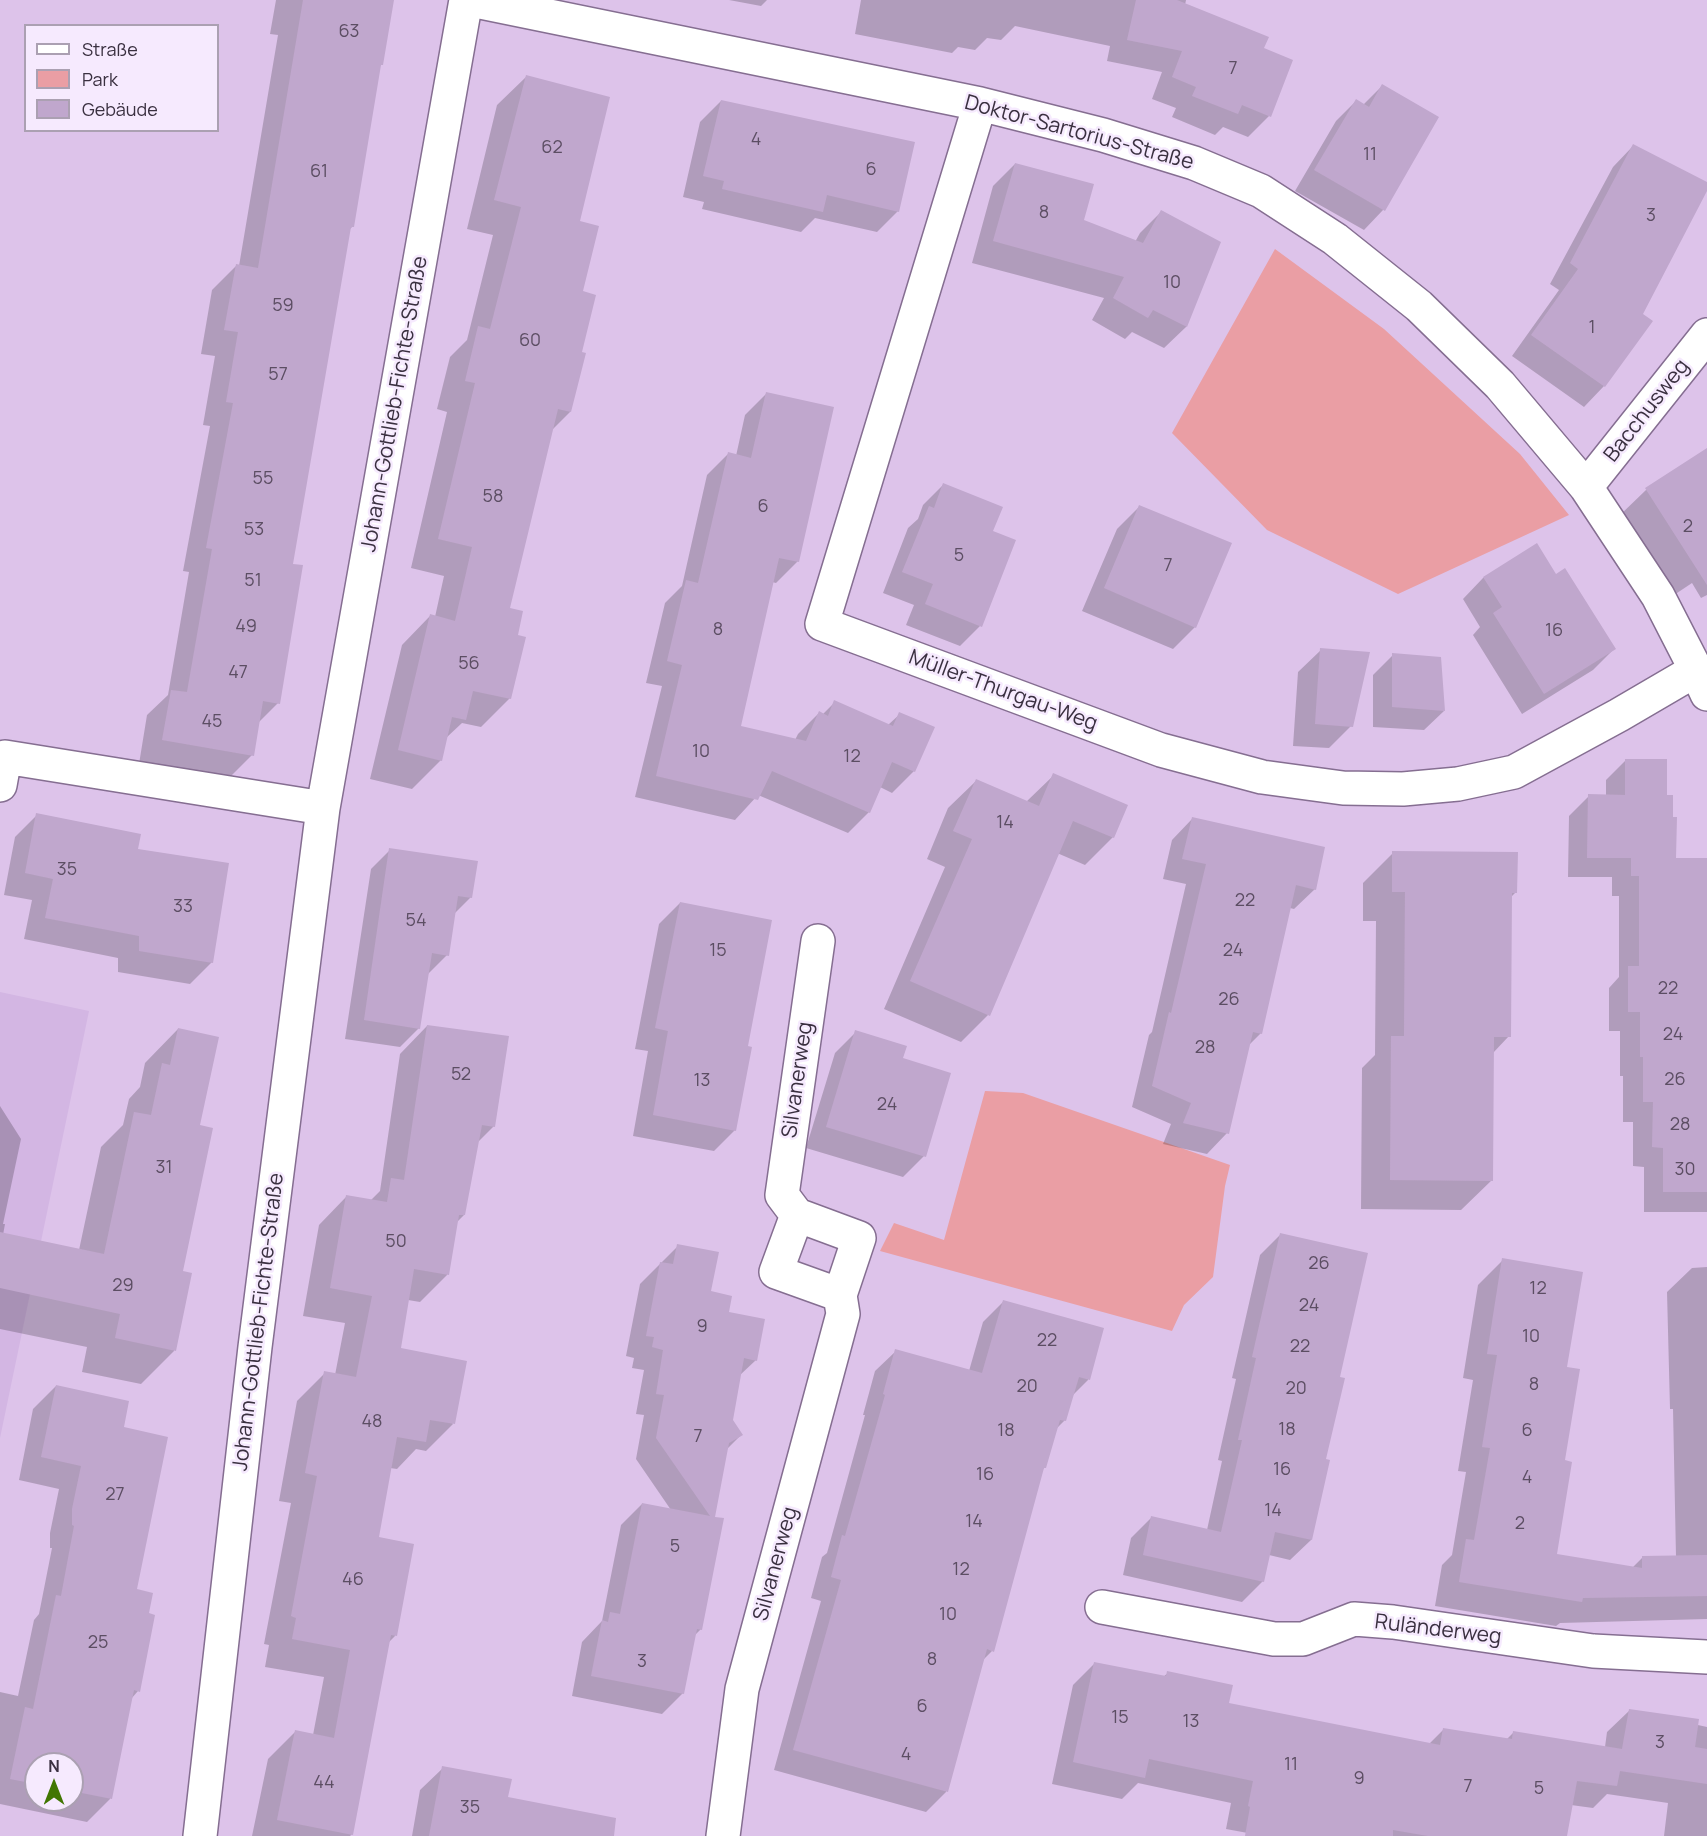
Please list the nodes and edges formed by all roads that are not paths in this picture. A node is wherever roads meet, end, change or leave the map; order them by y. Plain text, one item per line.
1 (466, 0) edge
2 (471, 0) edge
3 (980, 104) junction
4 (1707, 335) edge
5 (1586, 487) junction
6 (1702, 682) edge
7 (0, 785) edge
8 (323, 808) junction
9 (818, 941) dead end
10 (797, 1215) junction
11 (840, 1295) junction
12 (1102, 1607) dead end
13 (1707, 1657) edge
14 (200, 1836) edge
15 (723, 1836) edge

1 - 8 street, Johann-Gottlieb-Fichte-Straße
2 - 3 street, Doktor-Sartorius-Straße
3 - 5 street, Doktor-Sartorius-Straße
3 - 6 street, Müller-Thurgau-Weg
4 - 5 street, Bacchusweg
5 - 6 street, Doktor-Sartorius-Straße
7 - 8 street
8 - 14 street, Johann-Gottlieb-Fichte-Straße
9 - 10 street, Silvanerweg
10 - 11 street, Silvanerweg
10 - 11 street
11 - 15 street, Silvanerweg
12 - 13 street, Ruländerweg

